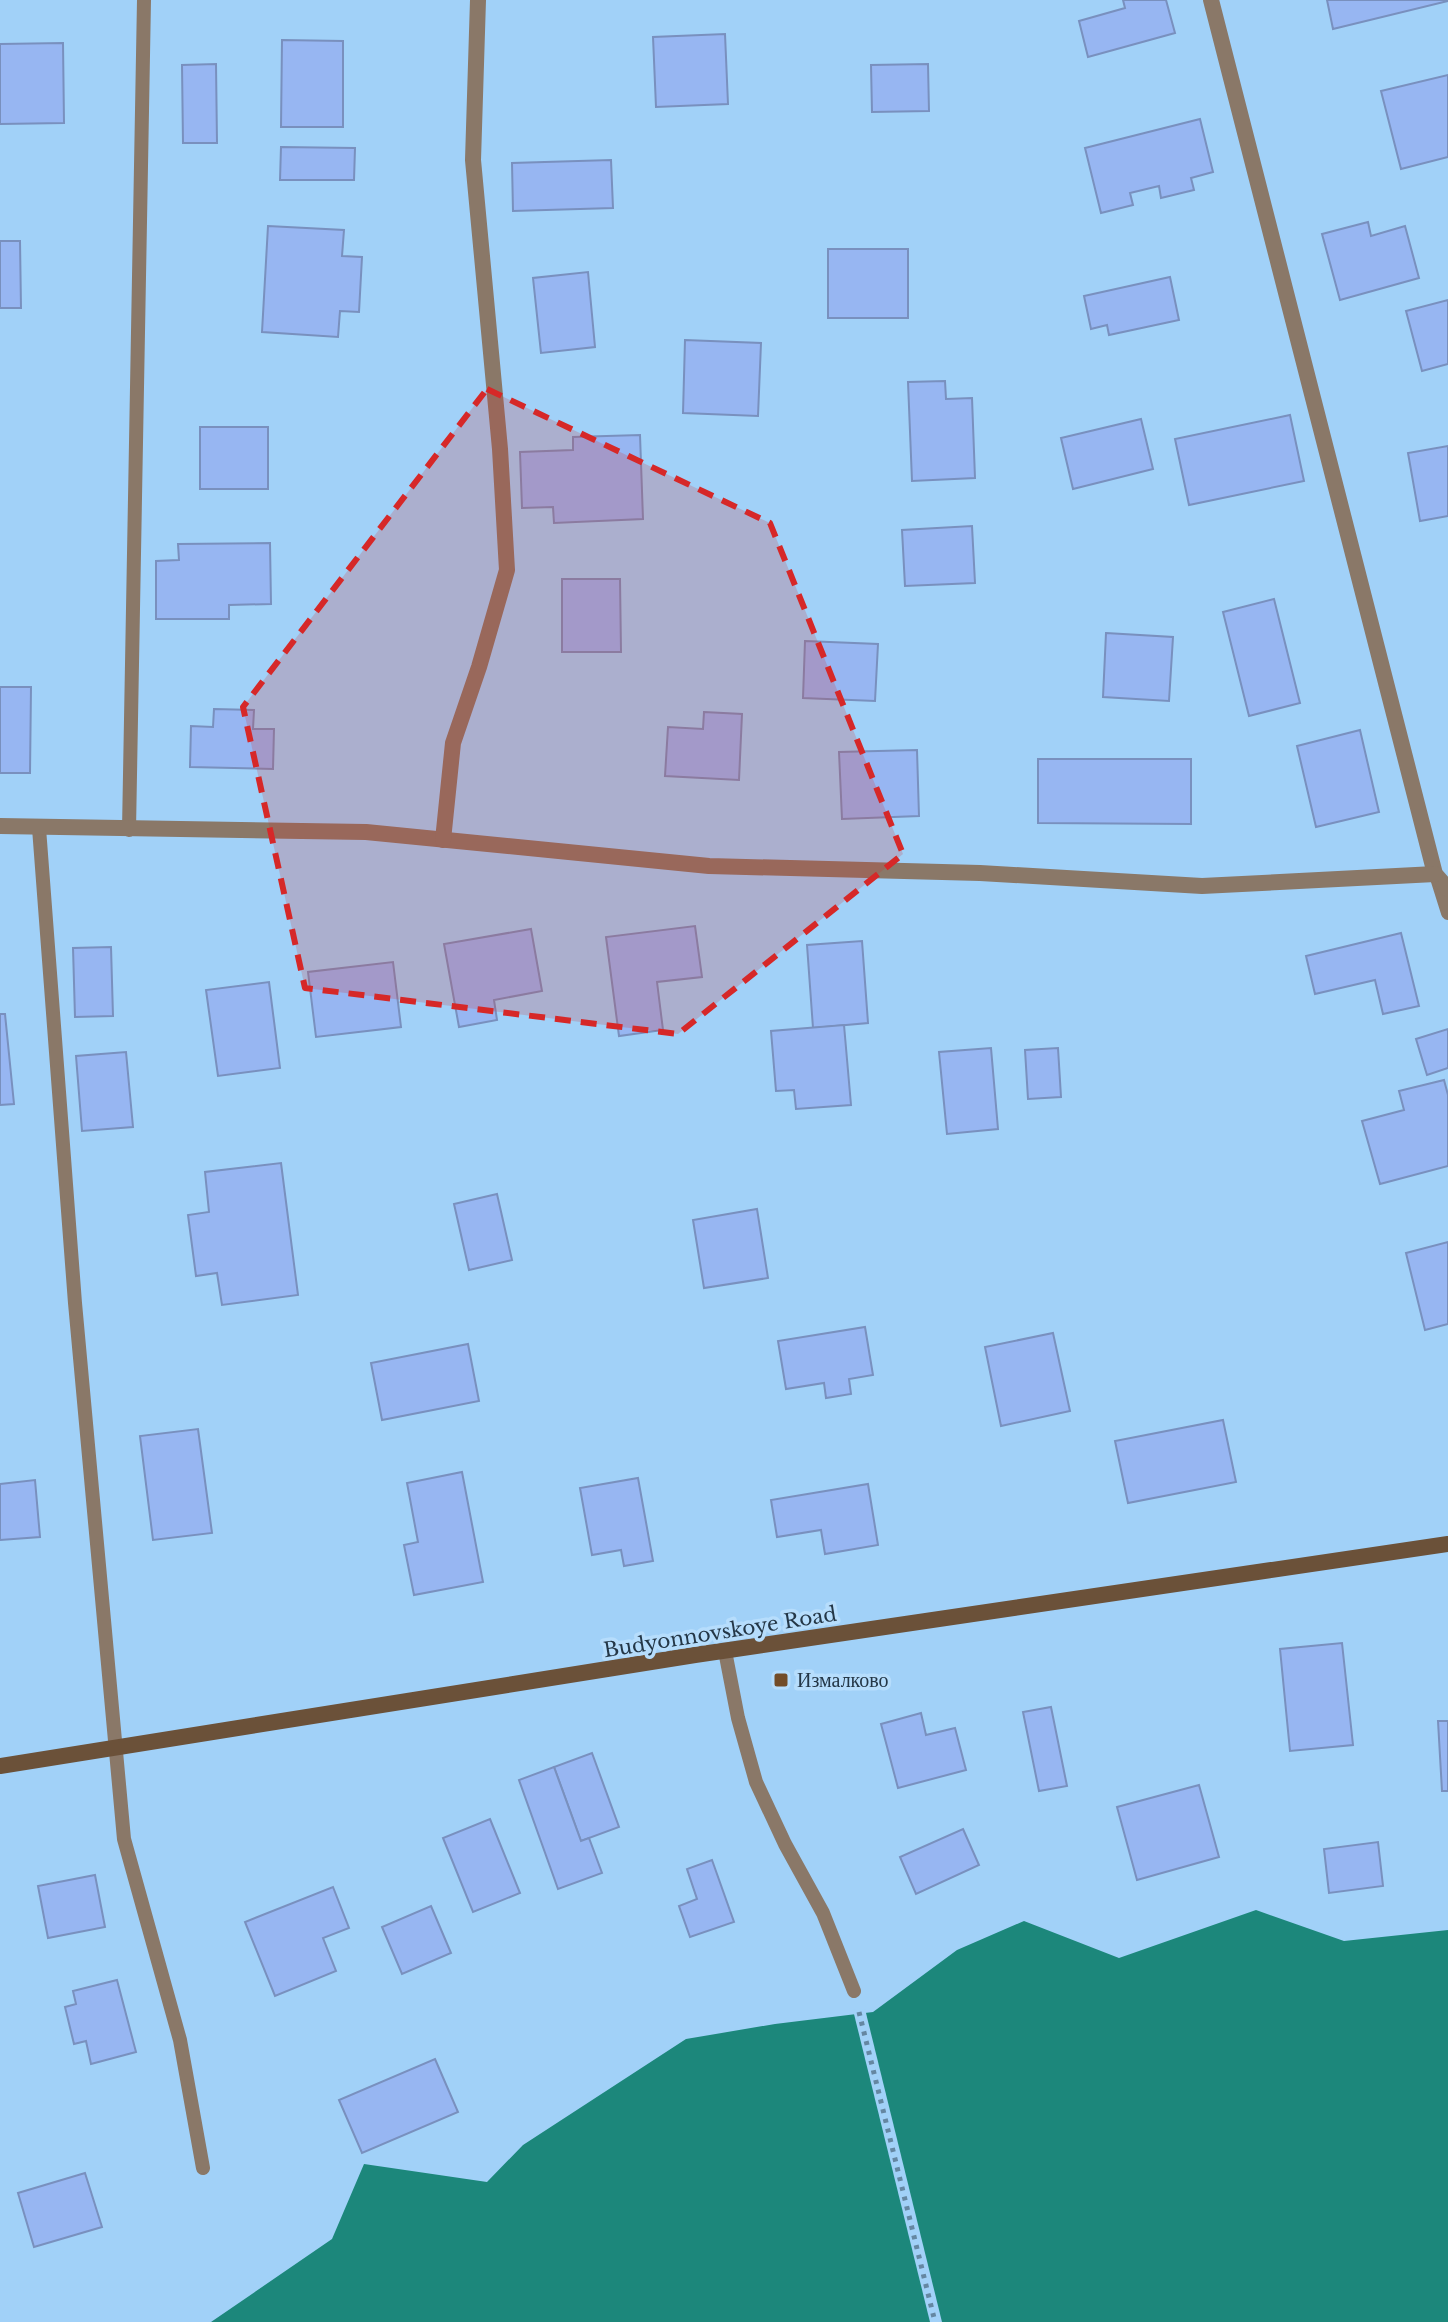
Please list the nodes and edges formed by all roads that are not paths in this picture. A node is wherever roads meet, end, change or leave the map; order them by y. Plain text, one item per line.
1 (144, 0) edge
2 (478, 0) edge
3 (1211, 0) edge
4 (0, 826) edge
5 (39, 828) junction
6 (129, 830) junction
7 (443, 840) junction
8 (1435, 874) junction
9 (1448, 889) edge
10 (1448, 913) edge
11 (1448, 1544) edge
12 (725, 1651) junction
13 (115, 1748) junction
14 (0, 1766) edge
15 (854, 1991) road end
16 (203, 2168) dead end

1 - 6 lane
2 - 7 street
3 - 8 street
4 - 5 street
5 - 6 street
5 - 13 lane
6 - 7 street
7 - 8 street
8 - 9 street
8 - 10 lane
11 - 12 main road, Budyonnovskoye Road
12 - 13 main road, Budyonnovskoye Road
12 - 15 lane
13 - 14 main road, Budyonnovskoye Road
13 - 16 lane

